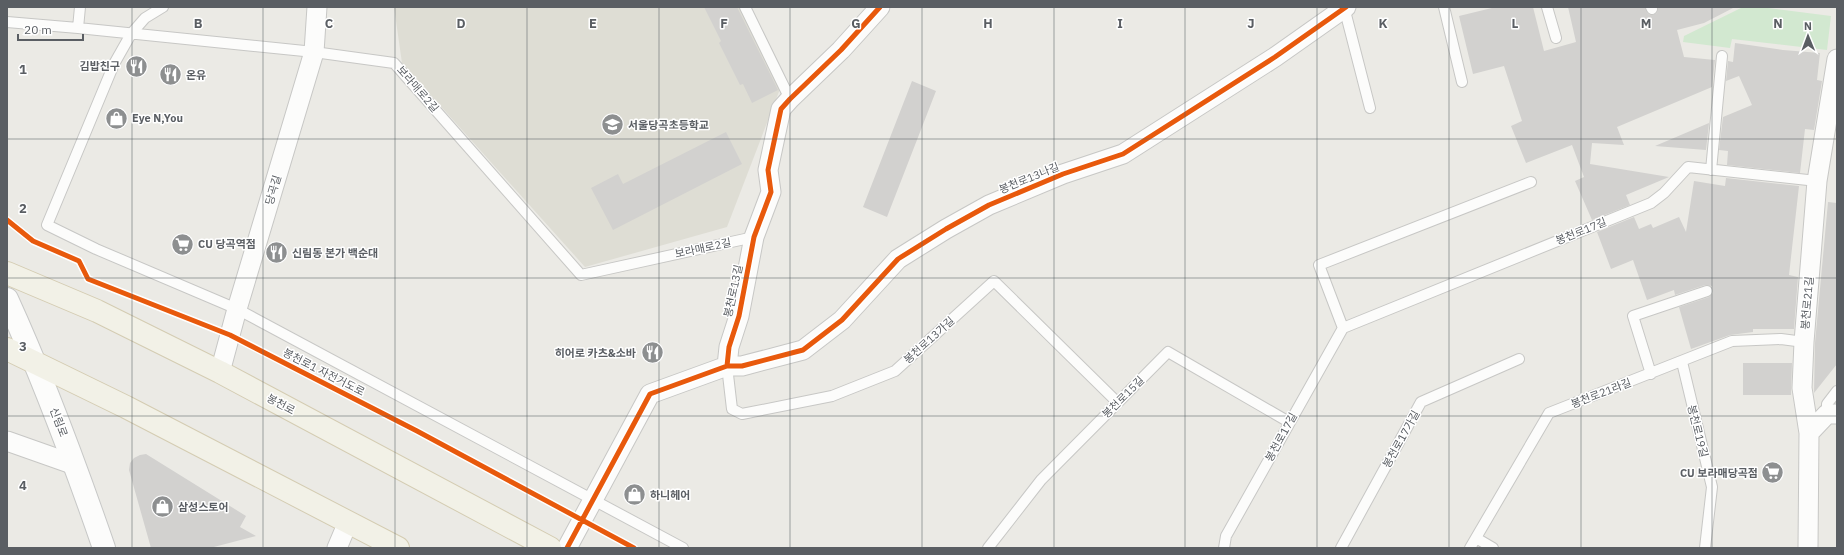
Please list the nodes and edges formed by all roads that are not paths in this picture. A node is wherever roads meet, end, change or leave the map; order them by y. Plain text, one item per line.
1 (80, 7) edge
2 (163, 7) edge
3 (317, 7) edge
4 (745, 7) edge
5 (880, 7) edge
6 (1344, 7) edge
7 (1444, 7) edge
8 (1547, 7) edge
9 (7, 22) edge
10 (78, 28) junction
11 (131, 34) junction
12 (1556, 38) dead end
13 (314, 52) junction
14 (1722, 56) dead end
15 (1837, 59) edge
16 (1462, 82) dead end
17 (790, 99) junction
18 (1370, 108) dead end
19 (1710, 170) junction
20 (1817, 181) junction
21 (1531, 182) dead end
22 (754, 237) junction
23 (7, 274) edge
24 (1707, 291) dead end
25 (7, 299) edge
26 (237, 309) junction
27 (1344, 328) junction
28 (1804, 342) junction
29 (7, 350) edge
30 (1519, 359) dead end
31 (35, 362) junction
32 (1682, 362) junction
33 (727, 366) junction
34 (220, 372) junction
35 (1651, 374) junction
36 (1837, 391) edge
37 (1117, 402) junction
38 (1832, 414) edge
39 (1289, 422) junction
40 (1809, 434) junction
41 (7, 440) edge
42 (75, 465) junction
43 (594, 500) junction
44 (348, 522) junction
45 (1476, 538) junction
46 (531, 542) edge
47 (104, 548) edge
48 (337, 548) edge
49 (398, 548) edge
50 (550, 548) edge
51 (567, 548) edge
52 (683, 548) edge
53 (988, 548) edge
54 (1224, 548) edge
55 (1341, 548) edge
56 (1470, 548) edge
57 (1493, 548) edge
58 (1705, 548) edge
59 (1808, 548) edge

1 - 10 lane
2 - 11 lane
3 - 13 street, 당곡길
4 - 17 lane
5 - 17 street, 봉천로13길
6 - 18 lane
6 - 33 street, 봉천로13나길
7 - 16 lane
8 - 12 lane
9 - 10 lane, 보라매로2길
10 - 11 lane, 보라매로2길
11 - 13 lane, 보라매로2길
11 - 26 lane
13 - 22 lane, 보라매로2길
13 - 26 street, 당곡길
14 - 19 lane
15 - 20 street, 봉천로21길
17 - 22 street, 봉천로13길
19 - 20 lane, 봉천로17길
19 - 27 lane, 봉천로17길
20 - 28 street, 봉천로21길
21 - 27 lane
22 - 33 street, 봉천로13길
23 - 34 main road, 봉천로
24 - 35 lane
25 - 31 main road, 신림로
26 - 34 street, 당곡길
26 - 43 lane
27 - 39 lane, 봉천로17길
28 - 32 lane, 봉천로21라길
28 - 40 street, 봉천로21길
29 - 31 main road
30 - 55 lane, 봉천로17가길
31 - 42 main road, 신림로
31 - 44 main road
32 - 35 lane, 봉천로21라길
32 - 58 lane, 봉천로19길
33 - 37 lane, 봉천로13가길
33 - 43 street
34 - 46 main road, 봉천로
35 - 45 lane, 봉천로21라길
36 - 38 lane
37 - 39 lane, 봉천로15길
37 - 53 lane, 봉천로15길
38 - 40 street
39 - 54 lane, 봉천로17길
40 - 59 street, 봉천로21길
41 - 42 street
42 - 47 main road, 신림로
43 - 51 street
43 - 52 lane
44 - 48 street
44 - 49 main road
45 - 56 lane, 봉천로21라길
45 - 57 lane
46 - 50 main road, 봉천로

